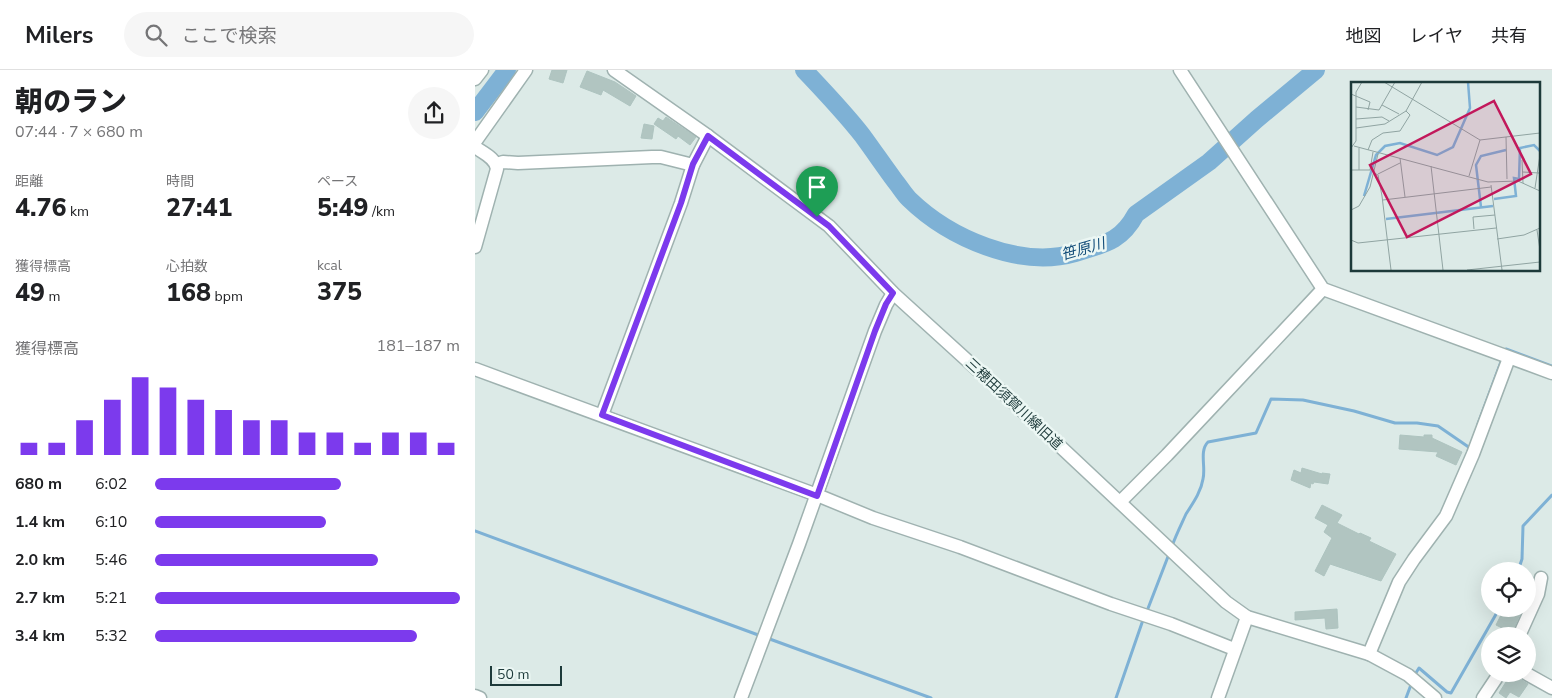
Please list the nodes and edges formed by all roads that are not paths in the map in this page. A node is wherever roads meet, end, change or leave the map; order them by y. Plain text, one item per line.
1 (482, 70) edge
2 (526, 70) edge
3 (614, 70) edge
4 (1181, 70) edge
5 (475, 79) edge
6 (708, 136) junction
7 (475, 142) edge
8 (475, 147) edge
9 (497, 164) junction
10 (693, 164) junction
11 (475, 247) edge
12 (1323, 289) junction
13 (893, 293) junction
14 (1509, 358) junction
15 (475, 369) edge
16 (1552, 373) edge
17 (602, 415) junction
18 (817, 496) junction
19 (1120, 502) junction
20 (1541, 578) dead end
21 (1247, 617) junction
22 (1523, 627) edge
23 (1235, 649) junction
24 (1369, 654) junction
25 (1536, 679) edge
26 (1494, 682) edge
27 (1552, 688) edge
28 (475, 696) edge
29 (480, 698) edge
30 (741, 698) edge
31 (1218, 698) edge
32 (1435, 698) edge
33 (1483, 698) edge

1 - 5 street
2 - 7 street
3 - 6 street, 三穂田須賀川線旧道
4 - 12 street
6 - 10 street
6 - 13 street, 三穂田須賀川線旧道
8 - 9 street
9 - 10 street
9 - 11 street
10 - 17 street
12 - 14 street
12 - 19 street
13 - 18 street
13 - 19 street, 三穂田須賀川線旧道
14 - 16 street
14 - 24 street
15 - 17 street
17 - 18 street
18 - 23 street
18 - 30 street
19 - 21 street, 三穂田須賀川線旧道
20 - 22 street
21 - 23 street
21 - 24 street, 三穂田須賀川線旧道
23 - 31 street
24 - 32 street, 三穂田須賀川線旧道
25 - 27 street
26 - 33 street
28 - 29 street

